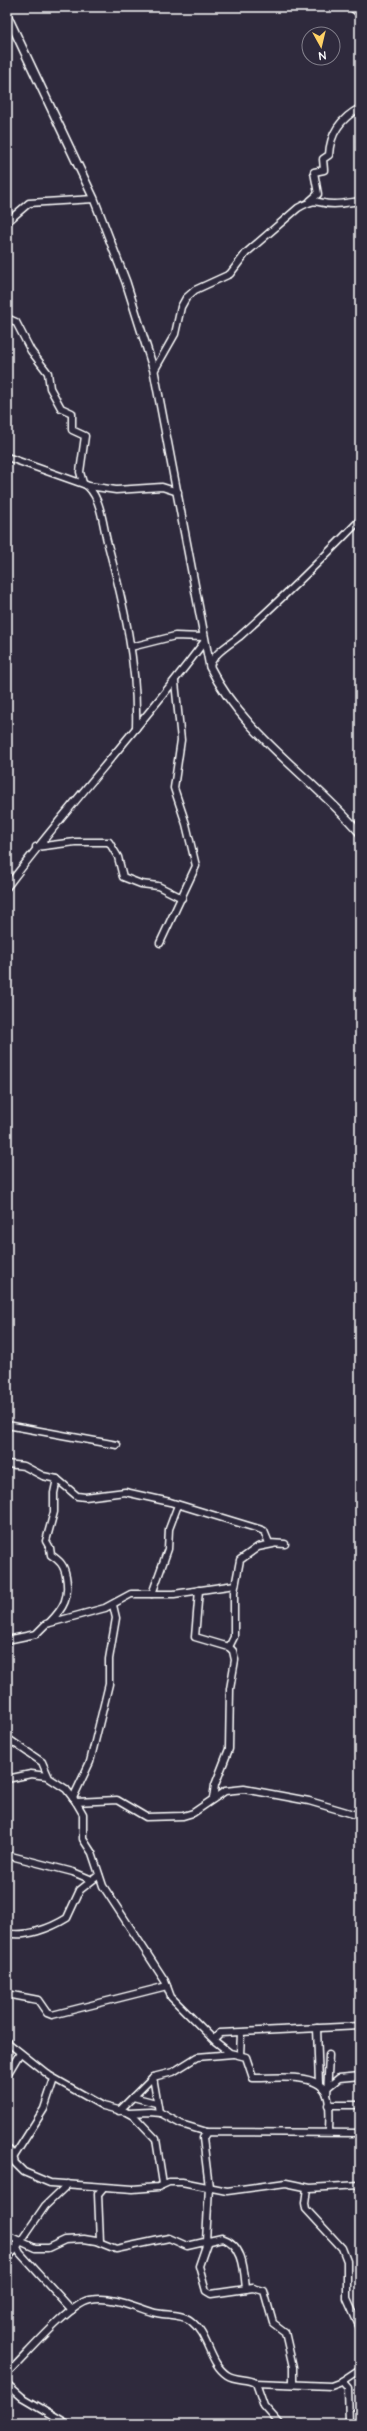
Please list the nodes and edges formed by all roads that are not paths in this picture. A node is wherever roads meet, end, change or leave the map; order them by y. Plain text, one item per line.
1 (351, 7) edge
2 (360, 14) edge
3 (7, 15) edge
4 (360, 108) edge
5 (94, 199) junction
6 (360, 201) edge
7 (308, 203) junction
8 (7, 222) edge
9 (7, 318) edge
10 (154, 371) junction
11 (7, 457) edge
12 (89, 486) junction
13 (178, 492) junction
14 (360, 520) edge
15 (204, 640) junction
16 (131, 647) junction
17 (210, 667) junction
18 (175, 682) junction
19 (136, 728) junction
20 (360, 833) edge
21 (36, 846) junction
22 (7, 887) edge
23 (182, 898) junction
24 (160, 943) dead end
25 (7, 1425) edge
26 (117, 1445) dead end
27 (7, 1464) edge
28 (57, 1479) junction
29 (178, 1505) junction
30 (273, 1544) junction
31 (285, 1544) dead end
32 (235, 1585) junction
33 (199, 1590) junction
34 (152, 1594) junction
35 (113, 1605) junction
36 (48, 1624) junction
37 (7, 1640) edge
38 (229, 1647) junction
39 (7, 1738) edge
40 (47, 1776) junction
41 (7, 1779) edge
42 (213, 1799) junction
43 (75, 1800) junction
44 (360, 1816) edge
45 (7, 1855) edge
46 (99, 1875) junction
47 (92, 1880) junction
48 (7, 1933) edge
49 (167, 1986) junction
50 (7, 1994) edge
51 (360, 2026) edge
52 (317, 2028) junction
53 (241, 2033) junction
54 (214, 2039) junction
55 (7, 2042) edge
56 (20, 2053) junction
57 (237, 2054) junction
58 (329, 2055) dead end
59 (7, 2074) edge
60 (360, 2076) edge
61 (153, 2077) junction
62 (54, 2078) junction
63 (319, 2084) junction
64 (328, 2088) junction
65 (327, 2094) junction
66 (133, 2097) junction
67 (156, 2103) junction
68 (328, 2105) junction
69 (360, 2105) edge
70 (119, 2111) junction
71 (129, 2113) junction
72 (162, 2114) junction
73 (207, 2132) junction
74 (330, 2132) junction
75 (360, 2133) edge
76 (7, 2148) edge
77 (13, 2158) junction
78 (68, 2184) junction
79 (163, 2184) junction
80 (360, 2184) edge
81 (103, 2188) junction
82 (307, 2188) junction
83 (210, 2189) junction
84 (7, 2236) edge
85 (207, 2240) junction
86 (100, 2242) junction
87 (17, 2243) junction
88 (7, 2258) edge
89 (246, 2289) junction
90 (72, 2310) junction
91 (360, 2328) edge
92 (360, 2369) edge
93 (7, 2374) edge
94 (342, 2381) junction
95 (256, 2383) junction
96 (7, 2384) edge
97 (293, 2384) junction
98 (68, 2424) edge
99 (280, 2424) edge
100 (349, 2424) edge

1 - 2 street
3 - 5 street
4 - 7 street
5 - 8 street
5 - 10 street
6 - 7 street
7 - 10 street
9 - 12 street
10 - 13 street
11 - 12 street
12 - 13 street
12 - 16 street
13 - 15 street
14 - 17 street
15 - 16 street
15 - 17 street
15 - 18 street
16 - 19 street
17 - 20 street
18 - 19 street
18 - 23 street
19 - 21 street
21 - 22 street
21 - 23 street
23 - 24 street
25 - 26 street
27 - 28 street
28 - 29 street
28 - 36 street
29 - 30 street
29 - 34 street
30 - 31 street
30 - 32 street
32 - 33 street
32 - 38 street
33 - 34 street
33 - 38 street
34 - 35 street
35 - 36 street
35 - 43 street
36 - 37 street
38 - 42 street
39 - 40 street
40 - 41 street
40 - 43 street
42 - 43 street
42 - 44 street
43 - 46 street
45 - 47 street
46 - 47 street
46 - 49 street
47 - 48 street
49 - 50 street
49 - 54 street
51 - 52 street
52 - 53 street
52 - 63 street
53 - 54 street
53 - 57 street
54 - 57 street
55 - 56 street
56 - 59 street
56 - 62 street
57 - 61 street
57 - 63 street
58 - 64 street
60 - 64 street
61 - 66 street
61 - 67 street
62 - 70 street
62 - 77 street
63 - 65 street
64 - 65 street
65 - 68 street
66 - 67 street
66 - 70 street
67 - 72 street
68 - 69 street
68 - 74 street
70 - 71 street
71 - 72 street
71 - 79 street
72 - 73 street
73 - 74 street
73 - 83 street
74 - 75 street
76 - 77 street
77 - 78 street
78 - 81 street
78 - 87 street
79 - 81 street
79 - 83 street
80 - 82 street
81 - 86 street
82 - 83 street
82 - 91 street
83 - 85 street
84 - 87 street
85 - 86 street
85 - 89 street
85 - 89 street
86 - 87 street
87 - 88 street
87 - 90 street
89 - 97 street
90 - 93 street
90 - 95 street
92 - 94 street
94 - 97 street
94 - 100 street
95 - 97 street
95 - 99 street
96 - 98 street

